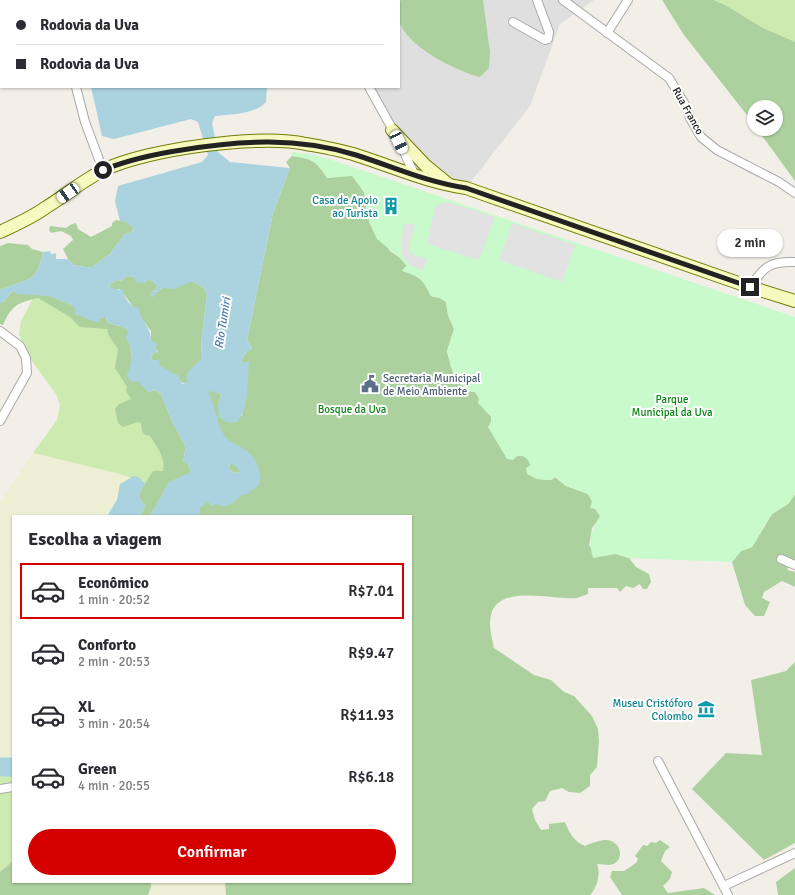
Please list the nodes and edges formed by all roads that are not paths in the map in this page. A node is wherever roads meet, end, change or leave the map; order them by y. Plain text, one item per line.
1 (538, 0) edge
2 (563, 0) edge
3 (628, 0) edge
4 (513, 22) dead end
5 (607, 33) junction
6 (76, 88) edge
7 (370, 88) edge
8 (392, 130) junction
9 (103, 170) junction
10 (415, 176) junction
11 (451, 186) junction
12 (795, 193) edge
13 (0, 232) edge
14 (795, 262) edge
15 (750, 287) junction
16 (795, 301) edge
17 (0, 331) edge
18 (0, 421) edge
19 (781, 559) dead end
20 (795, 565) edge
21 (658, 761) dead end
22 (12, 788) edge
23 (0, 789) edge
24 (795, 853) edge
25 (724, 886) junction
26 (728, 895) edge

1 - 4 street
2 - 5 street, Rua Franco
3 - 5 street
5 - 12 street, Rua Franco
6 - 9 street
7 - 8 street
8 - 10 street
8 - 11 street
9 - 10 street
9 - 13 street
10 - 11 street
11 - 15 street
14 - 15 street
15 - 16 street
17 - 18 street
19 - 20 street
21 - 25 street
22 - 23 street
24 - 25 street
25 - 26 street

